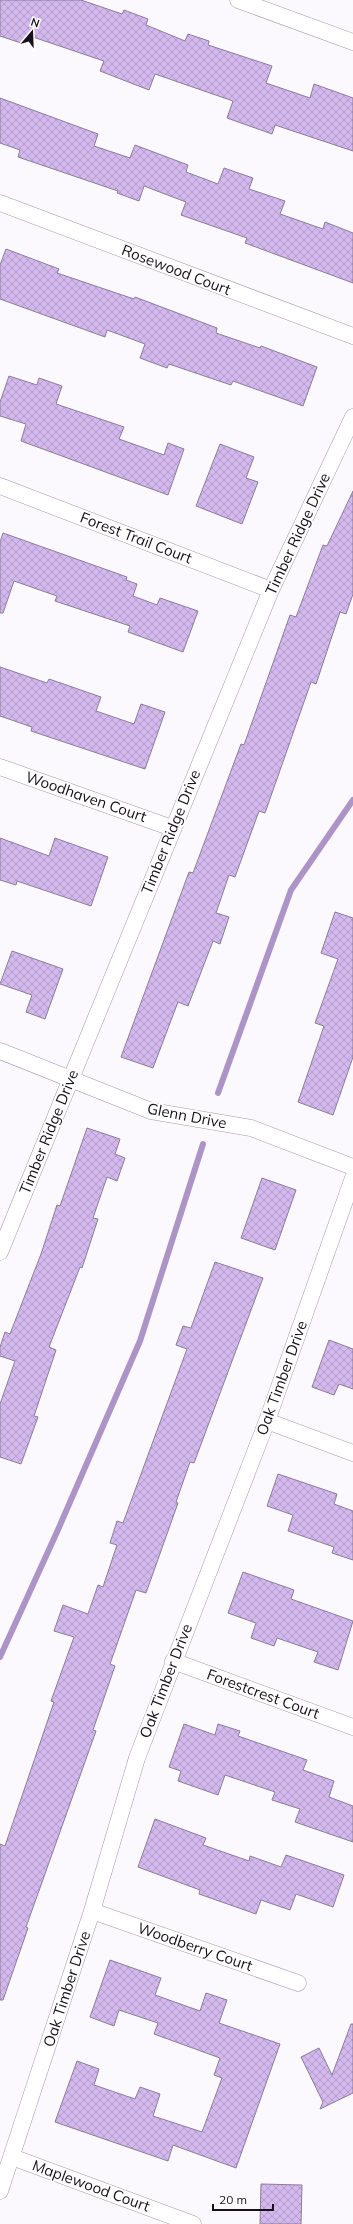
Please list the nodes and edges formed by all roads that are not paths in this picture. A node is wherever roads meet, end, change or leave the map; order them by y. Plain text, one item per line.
1 (238, 0) edge
2 (353, 42) edge
3 (0, 203) edge
4 (353, 336) edge
5 (353, 417) edge
6 (0, 486) edge
7 (271, 590) junction
8 (0, 767) edge
9 (172, 828) junction
10 (0, 1051) edge
11 (72, 1079) junction
12 (353, 1166) edge
13 (353, 1178) edge
14 (0, 1252) edge
15 (267, 1421) junction
16 (353, 1453) edge
17 (173, 1661) junction
18 (353, 1727) edge
19 (92, 1911) junction
20 (298, 1983) dead end
21 (12, 2157) junction
22 (0, 2191) edge
23 (193, 2224) edge

1 - 2 street
3 - 4 street, Rosewood Court
5 - 7 street, Timber Ridge Drive
6 - 7 street, Forest Trail Court
7 - 9 street, Timber Ridge Drive
8 - 9 street, Woodhaven Court
9 - 11 street, Timber Ridge Drive
10 - 11 street, Glenn Drive
11 - 12 street, Glenn Drive
11 - 14 street, Timber Ridge Drive
13 - 15 street, Oak Timber Drive
15 - 16 street
15 - 17 street, Oak Timber Drive
17 - 18 street, Forestcrest Court
17 - 19 street, Oak Timber Drive
19 - 20 street, Woodberry Court
19 - 21 street, Oak Timber Drive
21 - 22 street, Oak Timber Drive
21 - 23 street, Maplewood Court

